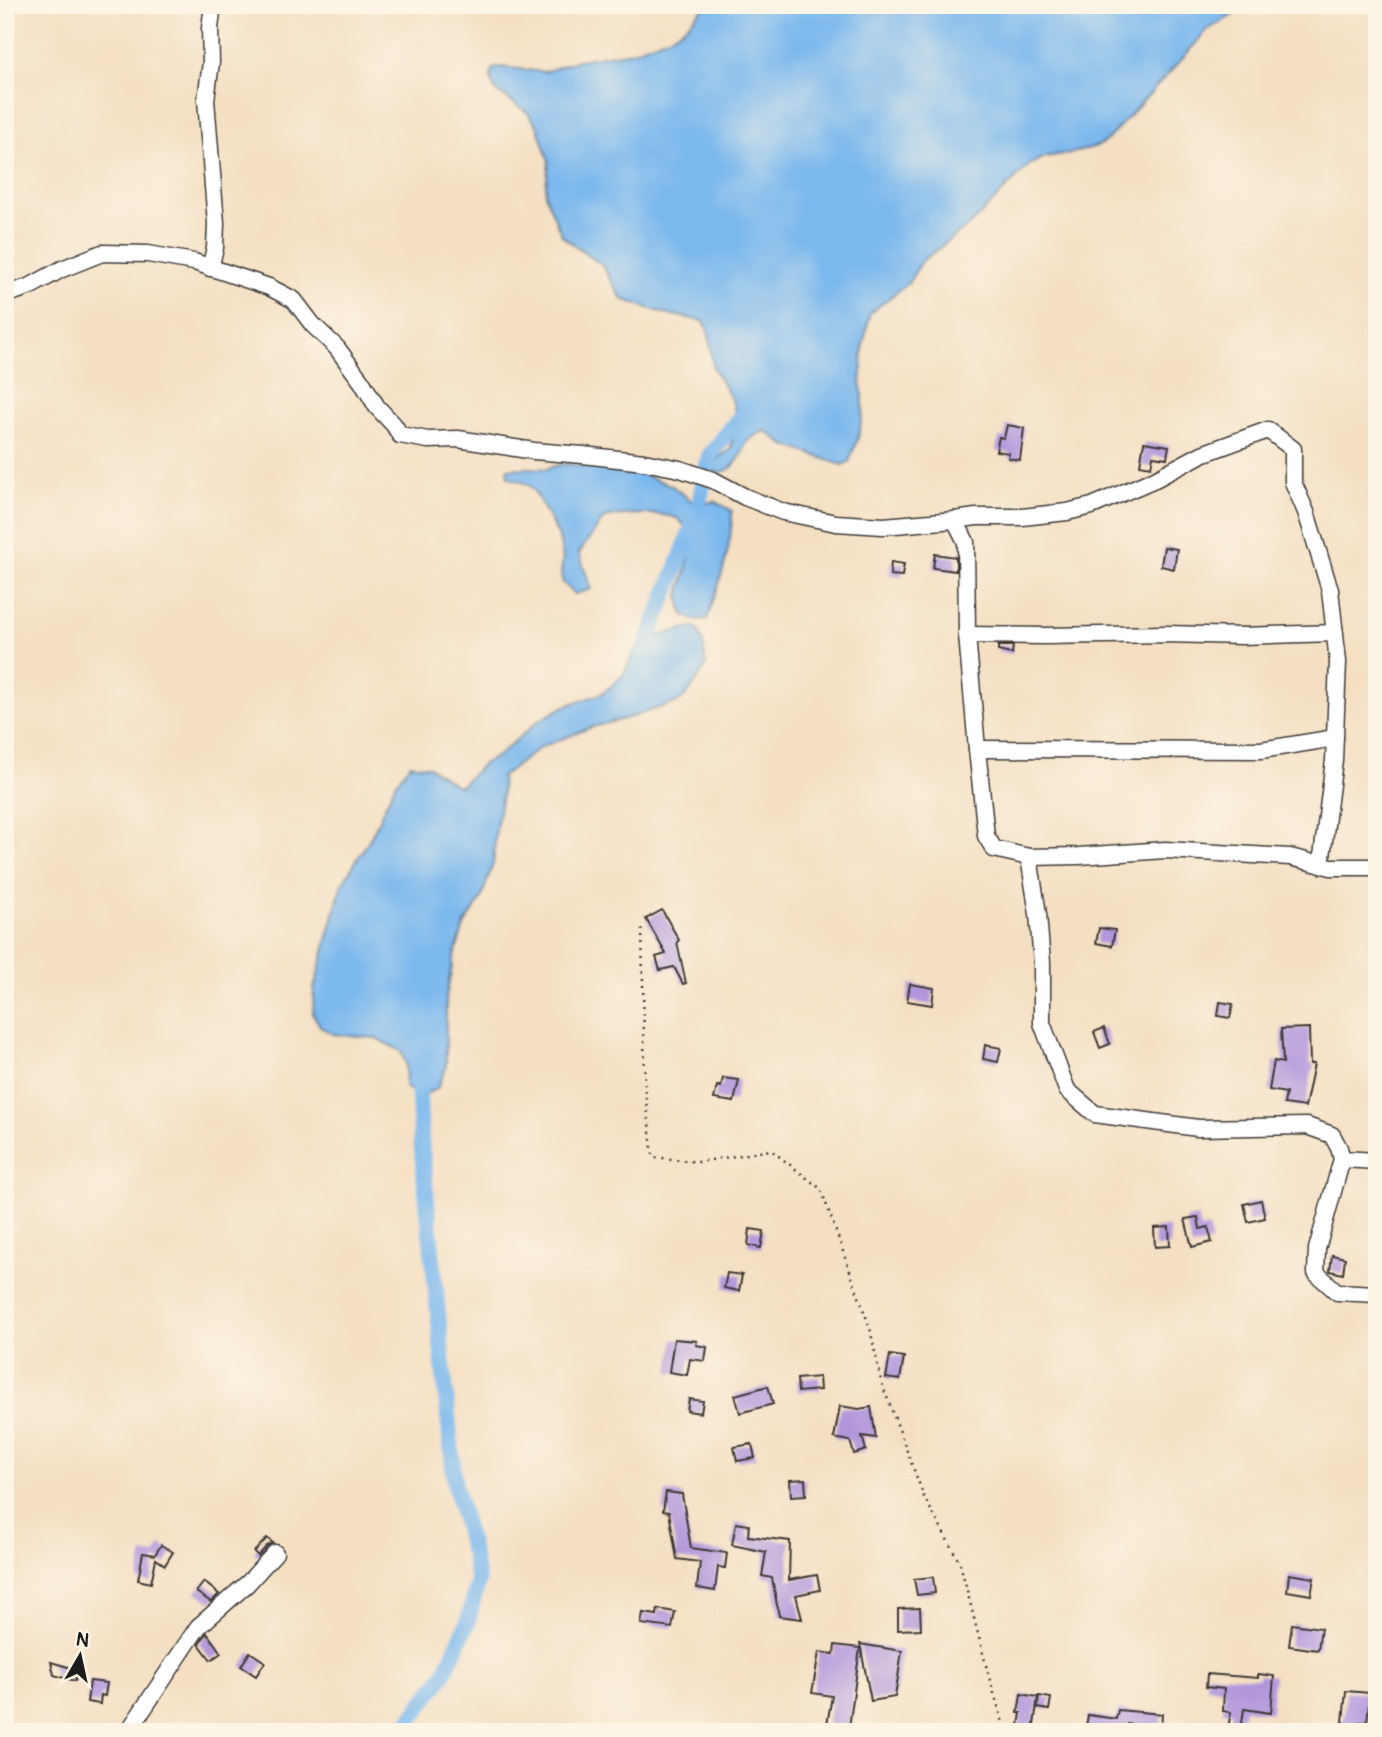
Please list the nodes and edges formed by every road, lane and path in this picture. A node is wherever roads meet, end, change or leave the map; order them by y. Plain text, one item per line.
1 (213, 5) edge
2 (210, 268) junction
3 (5, 295) edge
4 (955, 520) junction
5 (1335, 633) junction
6 (967, 635) junction
7 (1335, 738) junction
8 (977, 749) junction
9 (1029, 857) junction
10 (1321, 865) junction
11 (1377, 867) edge
12 (642, 929) dead end
13 (1342, 1159) junction
14 (1377, 1161) edge
15 (1377, 1294) edge
16 (275, 1553) dead end
17 (128, 1732) edge
18 (1006, 1732) edge

1 - 2 street
2 - 3 street
2 - 4 street
4 - 5 street
4 - 6 street
5 - 6 street
5 - 7 street
6 - 8 street
7 - 8 street
7 - 10 street
8 - 9 street
9 - 10 street
9 - 13 street
10 - 11 street
12 - 18 path
13 - 14 street
13 - 15 street
16 - 17 street

